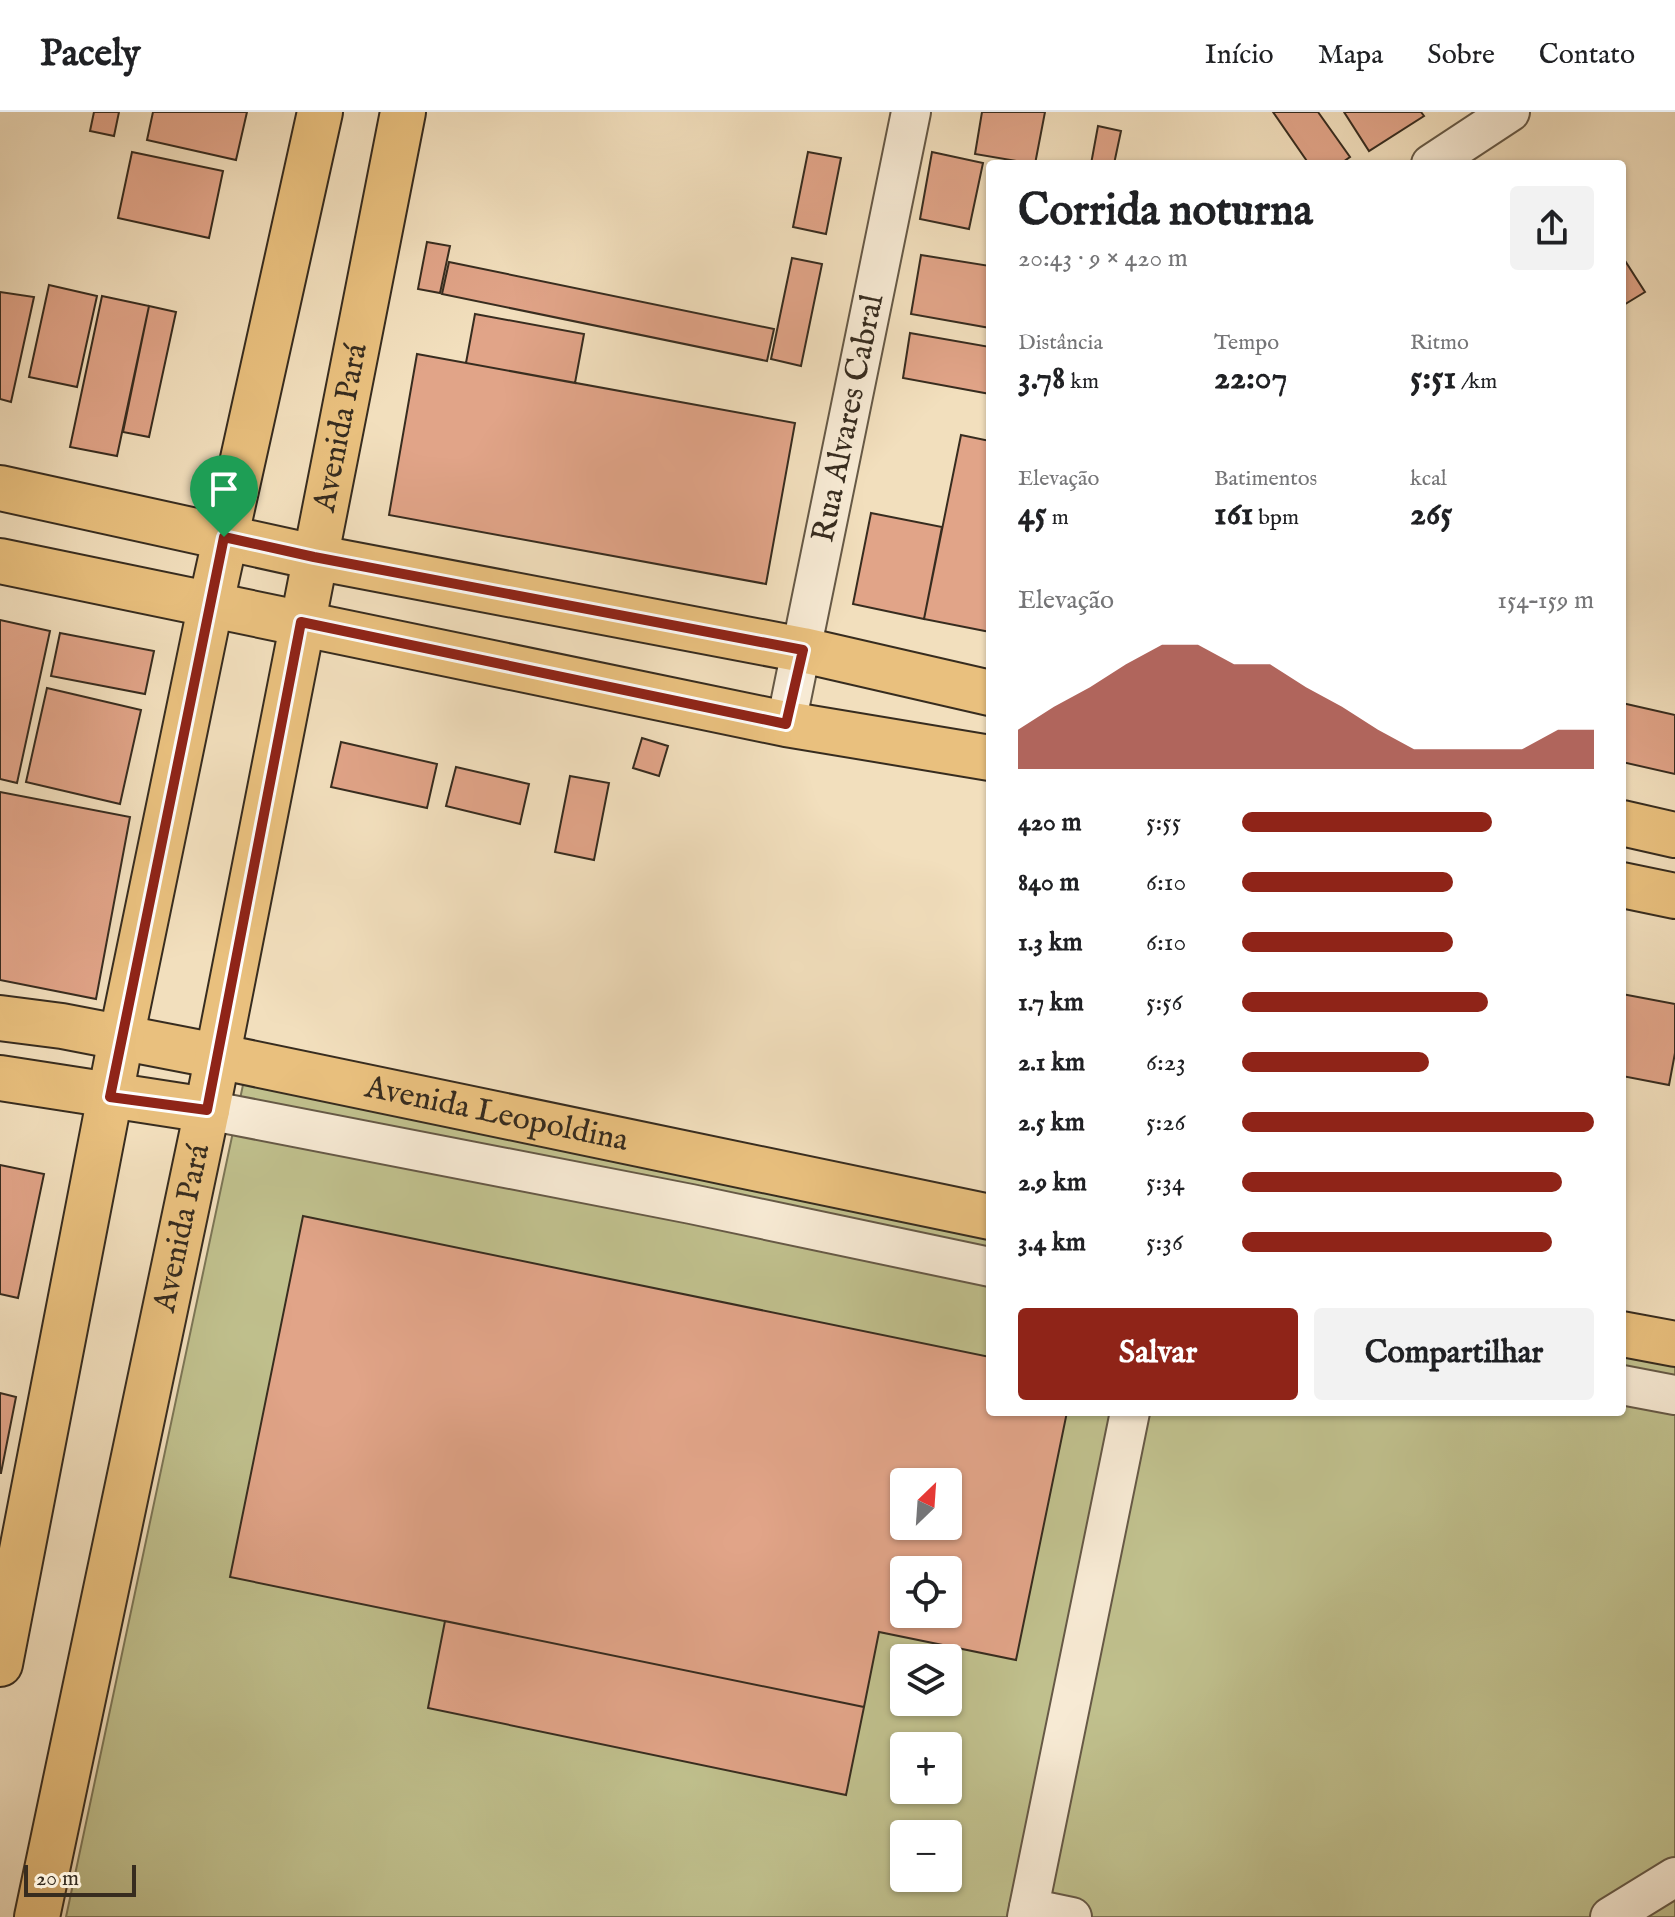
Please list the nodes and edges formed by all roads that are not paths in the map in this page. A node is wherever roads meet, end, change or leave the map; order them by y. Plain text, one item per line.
1 (320, 112) edge
2 (403, 112) edge
3 (911, 112) edge
4 (1510, 112) edge
5 (1437, 160) edge
6 (0, 488) edge
7 (224, 537) junction
8 (314, 557) junction
9 (0, 561) edge
10 (211, 603) junction
11 (301, 622) junction
12 (803, 650) junction
13 (986, 692) edge
14 (786, 724) junction
15 (986, 757) edge
16 (1626, 824) edge
17 (1675, 835) edge
18 (1626, 886) edge
19 (1675, 896) edge
20 (0, 1018) edge
21 (121, 1039) junction
22 (217, 1056) junction
23 (0, 1078) edge
24 (110, 1097) junction
25 (207, 1110) junction
26 (986, 1216) edge
27 (986, 1266) edge
28 (1626, 1335) edge
29 (1675, 1344) edge
30 (1626, 1386) edge
31 (1675, 1395) edge
32 (1129, 1416) edge
33 (0, 1664) edge
34 (1675, 1877) edge
35 (1028, 1913) edge
36 (37, 1917) edge
37 (1072, 1917) edge
38 (1610, 1917) edge

1 - 7 main road
2 - 8 main road, Avenida Pará
3 - 12 street, Rua Alvares Cabral
4 - 5 street
6 - 7 main road
7 - 8 main road
7 - 10 main road
8 - 11 main road, Avenida Pará
8 - 12 main road
9 - 10 main road
10 - 11 main road
10 - 21 main road
11 - 14 main road
11 - 22 main road, Avenida Pará
12 - 13 main road
12 - 14 street, Rua Alvares Cabral
14 - 15 main road
16 - 17 main road
18 - 19 main road
20 - 21 main road, Avenida Leopoldina
21 - 22 main road, Avenida Leopoldina
21 - 24 main road
22 - 25 main road, Avenida Pará
22 - 26 main road, Avenida Leopoldina
23 - 24 main road
24 - 25 main road
24 - 33 main road
25 - 27 street
25 - 36 main road, Avenida Pará
28 - 29 main road
30 - 31 street
32 - 35 street
34 - 38 street
35 - 37 street

